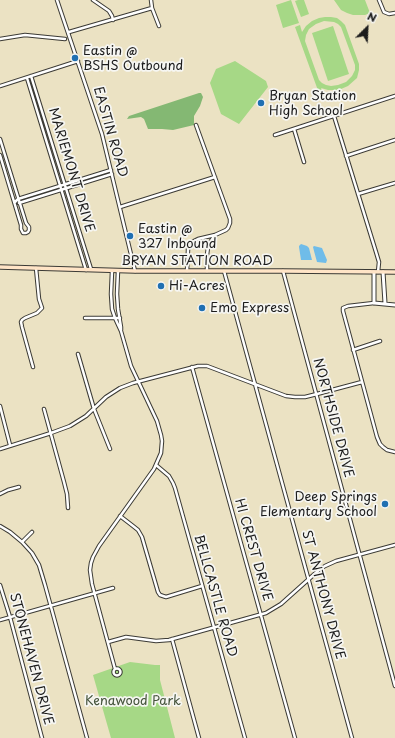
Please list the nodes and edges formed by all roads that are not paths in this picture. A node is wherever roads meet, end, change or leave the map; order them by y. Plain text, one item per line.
1 (57, 0) edge
2 (93, 0) edge
3 (151, 0) edge
4 (379, 0) edge
5 (152, 8) junction
6 (395, 13) edge
7 (113, 20) junction
8 (159, 26) dead end
9 (69, 32) junction
10 (0, 39) edge
11 (65, 39) dead end
12 (78, 61) junction
13 (31, 76) junction
14 (27, 78) junction
15 (0, 86) edge
16 (395, 96) edge
17 (334, 116) junction
18 (46, 122) junction
19 (41, 123) junction
20 (196, 125) dead end
21 (294, 129) junction
22 (275, 135) dead end
23 (0, 140) edge
24 (395, 140) edge
25 (0, 155) edge
26 (346, 156) junction
27 (304, 162) dead end
28 (111, 170) junction
29 (112, 174) junction
30 (215, 177) junction
31 (395, 183) edge
32 (65, 184) junction
33 (60, 186) junction
34 (66, 189) junction
35 (62, 190) junction
36 (358, 194) junction
37 (18, 199) junction
38 (15, 202) junction
39 (20, 203) junction
40 (120, 207) junction
41 (215, 235) junction
42 (0, 267) edge
43 (36, 268) junction
44 (88, 270) junction
45 (112, 271) junction
46 (118, 271) junction
47 (135, 271) junction
48 (224, 271) junction
49 (283, 271) junction
50 (187, 272) junction
51 (207, 272) junction
52 (376, 272) junction
53 (384, 272) junction
54 (395, 272) edge
55 (374, 303) junction
56 (385, 303) junction
57 (395, 305) edge
58 (85, 318) dead end
59 (114, 318) junction
60 (120, 318) junction
61 (121, 331) junction
62 (380, 341) dead end
63 (353, 350) junction
64 (78, 354) dead end
65 (33, 367) dead end
66 (192, 367) junction
67 (138, 382) junction
68 (362, 382) junction
69 (256, 385) junction
70 (317, 394) junction
71 (0, 406) edge
72 (44, 409) dead end
73 (94, 409) junction
74 (51, 433) junction
75 (10, 445) junction
76 (0, 448) edge
77 (110, 450) dead end
78 (395, 452) edge
79 (156, 465) junction
80 (19, 486) dead end
81 (0, 494) edge
82 (68, 508) dead end
83 (120, 516) junction
84 (0, 526) edge
85 (32, 532) dead end
86 (22, 542) junction
87 (395, 545) edge
88 (360, 554) junction
89 (309, 580) junction
90 (0, 585) edge
91 (202, 586) junction
92 (113, 588) dead end
93 (94, 594) junction
94 (51, 606) junction
95 (261, 614) junction
96 (10, 617) junction
97 (0, 620) edge
98 (214, 628) junction
99 (172, 639) junction
100 (108, 642) junction
101 (115, 669) dead end
102 (395, 686) edge
103 (42, 738) edge
104 (88, 738) edge
105 (199, 738) edge
106 (245, 738) edge
107 (295, 738) edge
108 (352, 738) edge

1 - 9 street, EASTIN ROAD
2 - 7 street
3 - 5 street
4 - 6 street
5 - 7 street
5 - 8 street
7 - 9 street
9 - 12 street, EASTIN ROAD
10 - 11 street
12 - 13 street
12 - 28 street, EASTIN ROAD
13 - 14 street
13 - 18 street, MARIEMONT DRIVE
14 - 15 street
14 - 19 street, MARIEMONT DRIVE
16 - 17 street
17 - 21 street
17 - 26 street
18 - 19 street
18 - 32 street, MARIEMONT DRIVE
19 - 33 street, MARIEMONT DRIVE
20 - 30 street
21 - 22 street
21 - 27 street
23 - 37 street
24 - 26 street
25 - 38 street
26 - 36 street
28 - 29 street, EASTIN ROAD
28 - 32 street
29 - 34 street
29 - 40 street, EASTIN ROAD
30 - 40 street
30 - 41 street
31 - 36 street
32 - 33 street
32 - 34 street, MARIEMONT DRIVE
33 - 35 street, MARIEMONT DRIVE
33 - 37 street
34 - 35 street
34 - 44 street, MARIEMONT DRIVE
35 - 39 street
35 - 44 street, MARIEMONT DRIVE
36 - 52 street
37 - 38 street
37 - 39 street
38 - 39 street
38 - 39 street
40 - 47 street, EASTIN ROAD
41 - 50 street
41 - 51 street
42 - 43 main road, BRYAN STATION ROAD
43 - 44 main road, BRYAN STATION ROAD
43 - 65 street
44 - 45 main road, BRYAN STATION ROAD
45 - 46 main road, BRYAN STATION ROAD
45 - 59 street
46 - 47 main road, BRYAN STATION ROAD
46 - 60 street
47 - 50 main road, BRYAN STATION ROAD
48 - 49 main road, BRYAN STATION ROAD
48 - 51 main road, BRYAN STATION ROAD
48 - 69 street, ST ANTHONY DRIVE
49 - 52 main road, BRYAN STATION ROAD
49 - 70 street, NORTHSIDE DRIVE
50 - 51 main road, BRYAN STATION ROAD
52 - 53 main road, BRYAN STATION ROAD
52 - 55 street
53 - 54 main road, BRYAN STATION ROAD
53 - 56 street
55 - 56 street
55 - 63 street
56 - 57 street
58 - 59 street
59 - 60 street
59 - 61 street
60 - 61 street
61 - 67 street
62 - 63 street
63 - 68 street
64 - 73 street
66 - 67 street
66 - 69 street
66 - 95 street, HI CREST DRIVE
67 - 73 street
67 - 79 street
68 - 70 street
68 - 78 street
69 - 70 street
69 - 89 street, ST ANTHONY DRIVE
70 - 88 street, NORTHSIDE DRIVE
71 - 75 street
72 - 74 street
73 - 74 street
73 - 77 street
74 - 75 street
74 - 82 street
75 - 76 street
79 - 83 street
79 - 91 street, BELLCASTLE ROAD
80 - 81 street
83 - 91 street
83 - 93 street
84 - 86 street
85 - 86 street
86 - 94 street
87 - 88 street
88 - 89 street
88 - 102 street, NORTHSIDE DRIVE
89 - 95 street
89 - 108 street, ST ANTHONY DRIVE
90 - 96 street, STONEHAVEN DRIVE
91 - 98 street, BELLCASTLE ROAD
92 - 93 street
93 - 94 street
93 - 100 street
94 - 96 street
94 - 104 street
95 - 98 street
95 - 107 street, HI CREST DRIVE
96 - 97 street
96 - 103 street, STONEHAVEN DRIVE
98 - 99 street
98 - 106 street, BELLCASTLE ROAD
99 - 100 street
99 - 105 street
100 - 101 street

